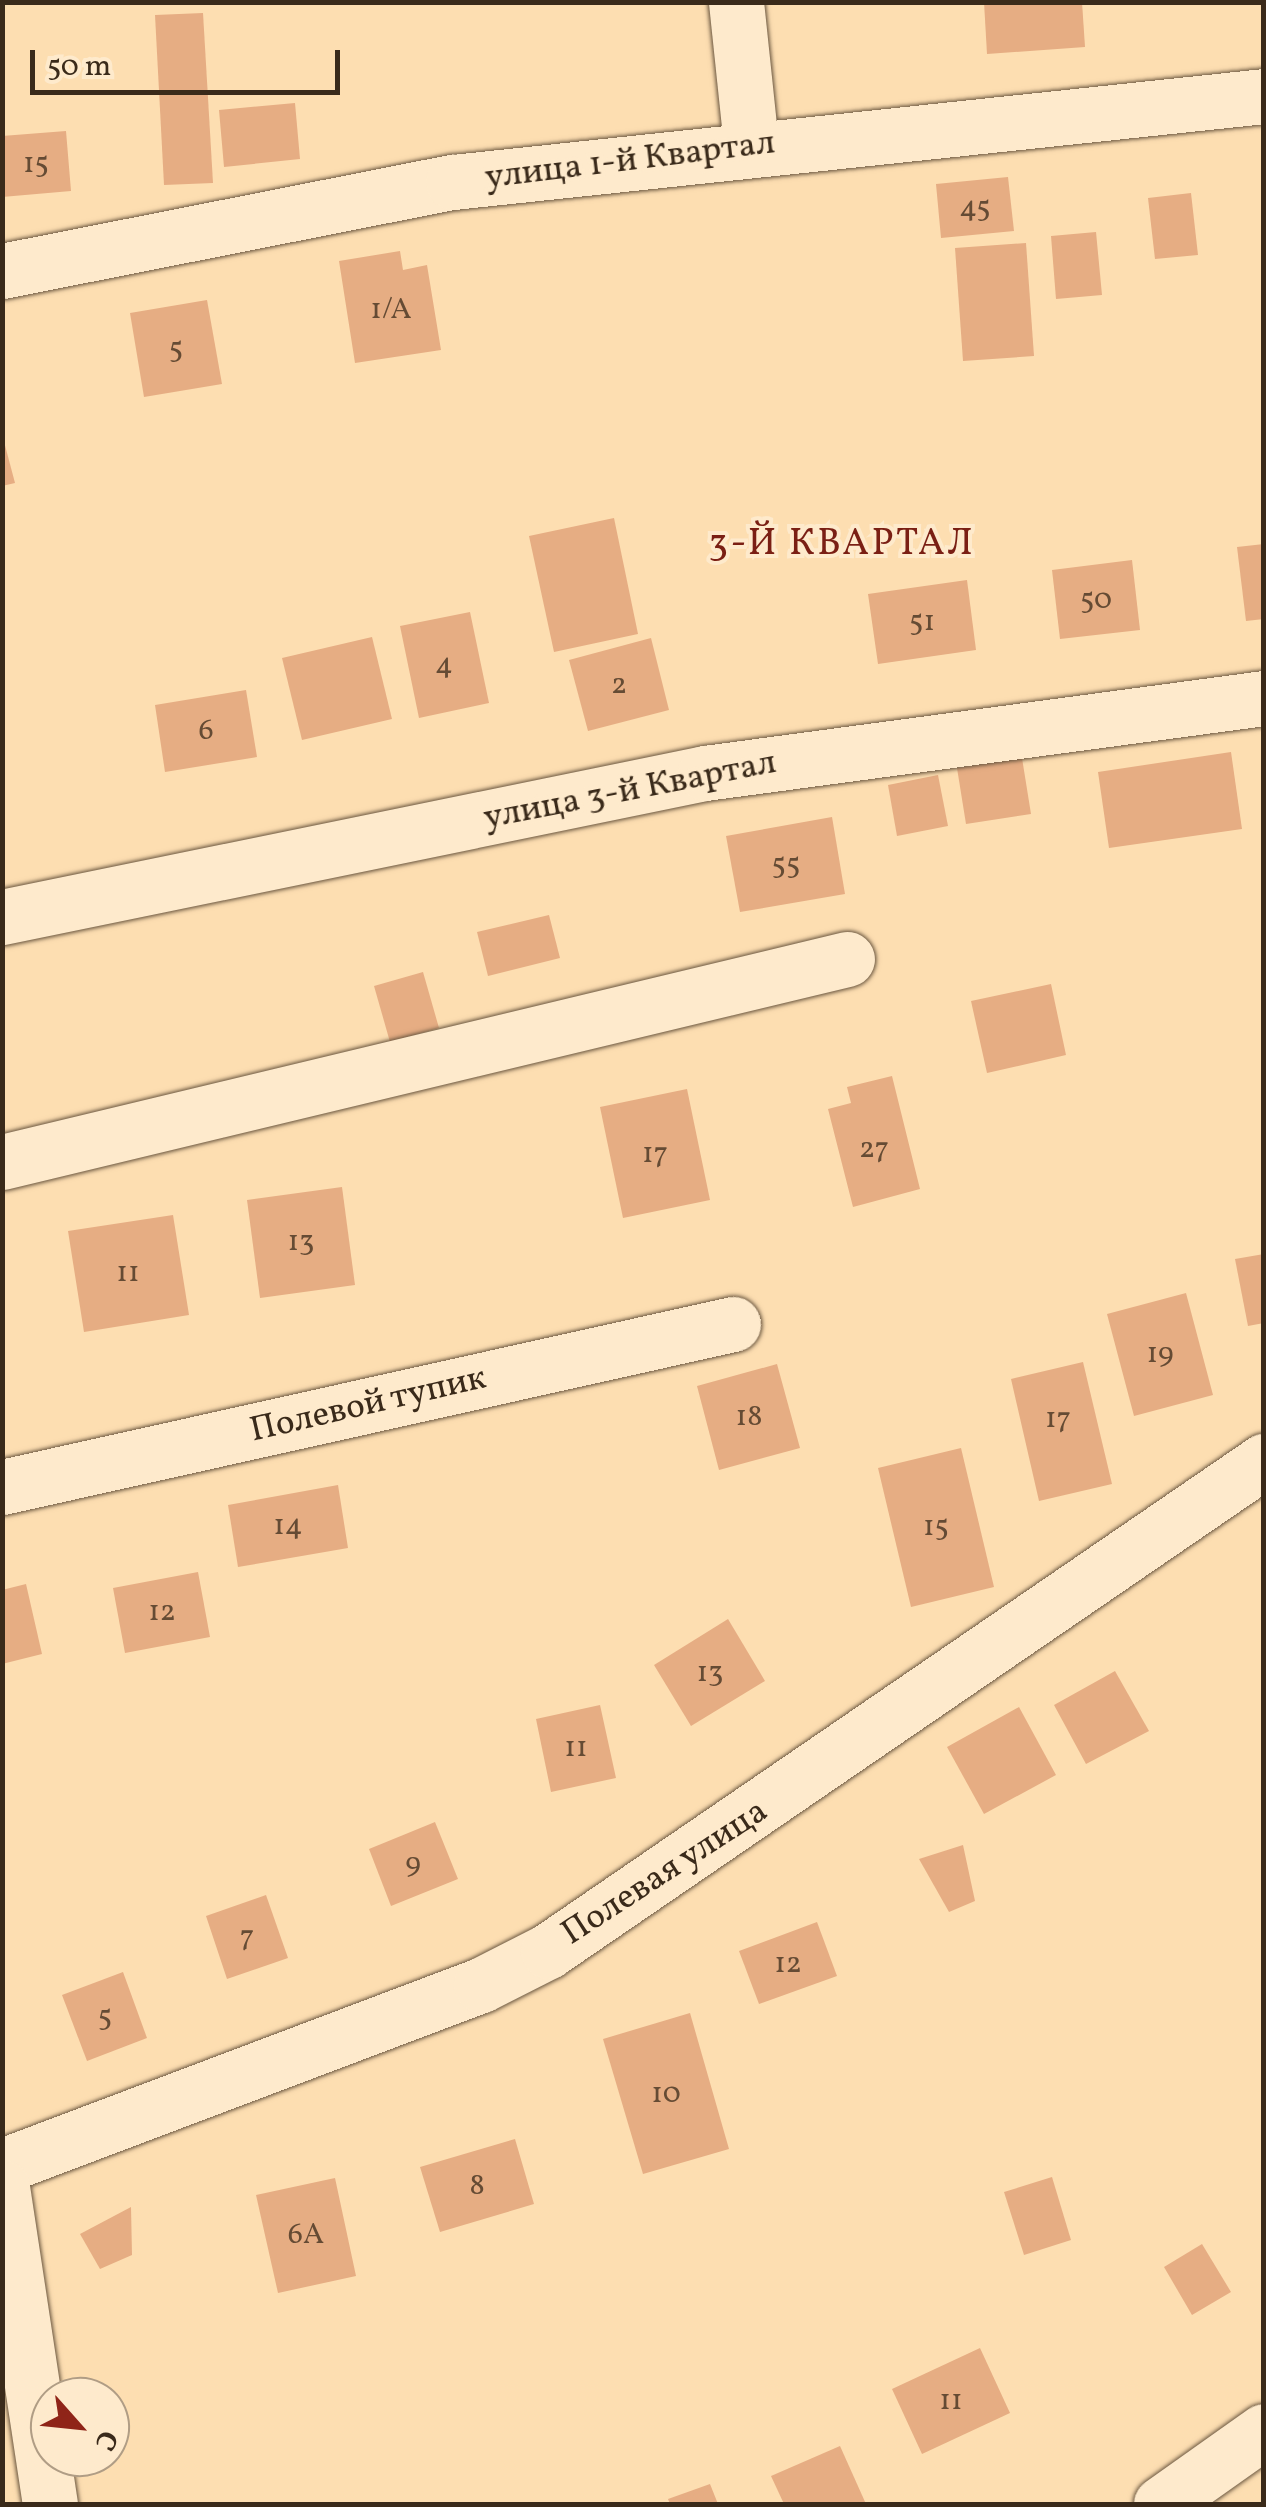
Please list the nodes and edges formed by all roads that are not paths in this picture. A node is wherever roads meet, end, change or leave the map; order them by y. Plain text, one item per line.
1 (736, 2) edge
2 (1264, 96) edge
3 (751, 145) junction
4 (2, 271) edge
5 (1264, 698) edge
6 (2, 917) edge
7 (847, 960) dead end
8 (2, 1162) edge
9 (733, 1324) dead end
10 (1264, 1461) edge
11 (2, 1487) edge
12 (2, 2166) edge
13 (2, 2188) edge
14 (1264, 2430) edge
15 (50, 2504) edge
16 (1161, 2504) edge

1 - 3 street
2 - 3 street, улица 1-й Квартал
3 - 4 street, улица 1-й Квартал
5 - 6 street, улица 3-й Квартал
7 - 8 street
9 - 11 street, Полевой тупик
10 - 12 street, Полевая улица
13 - 15 street
14 - 16 street

